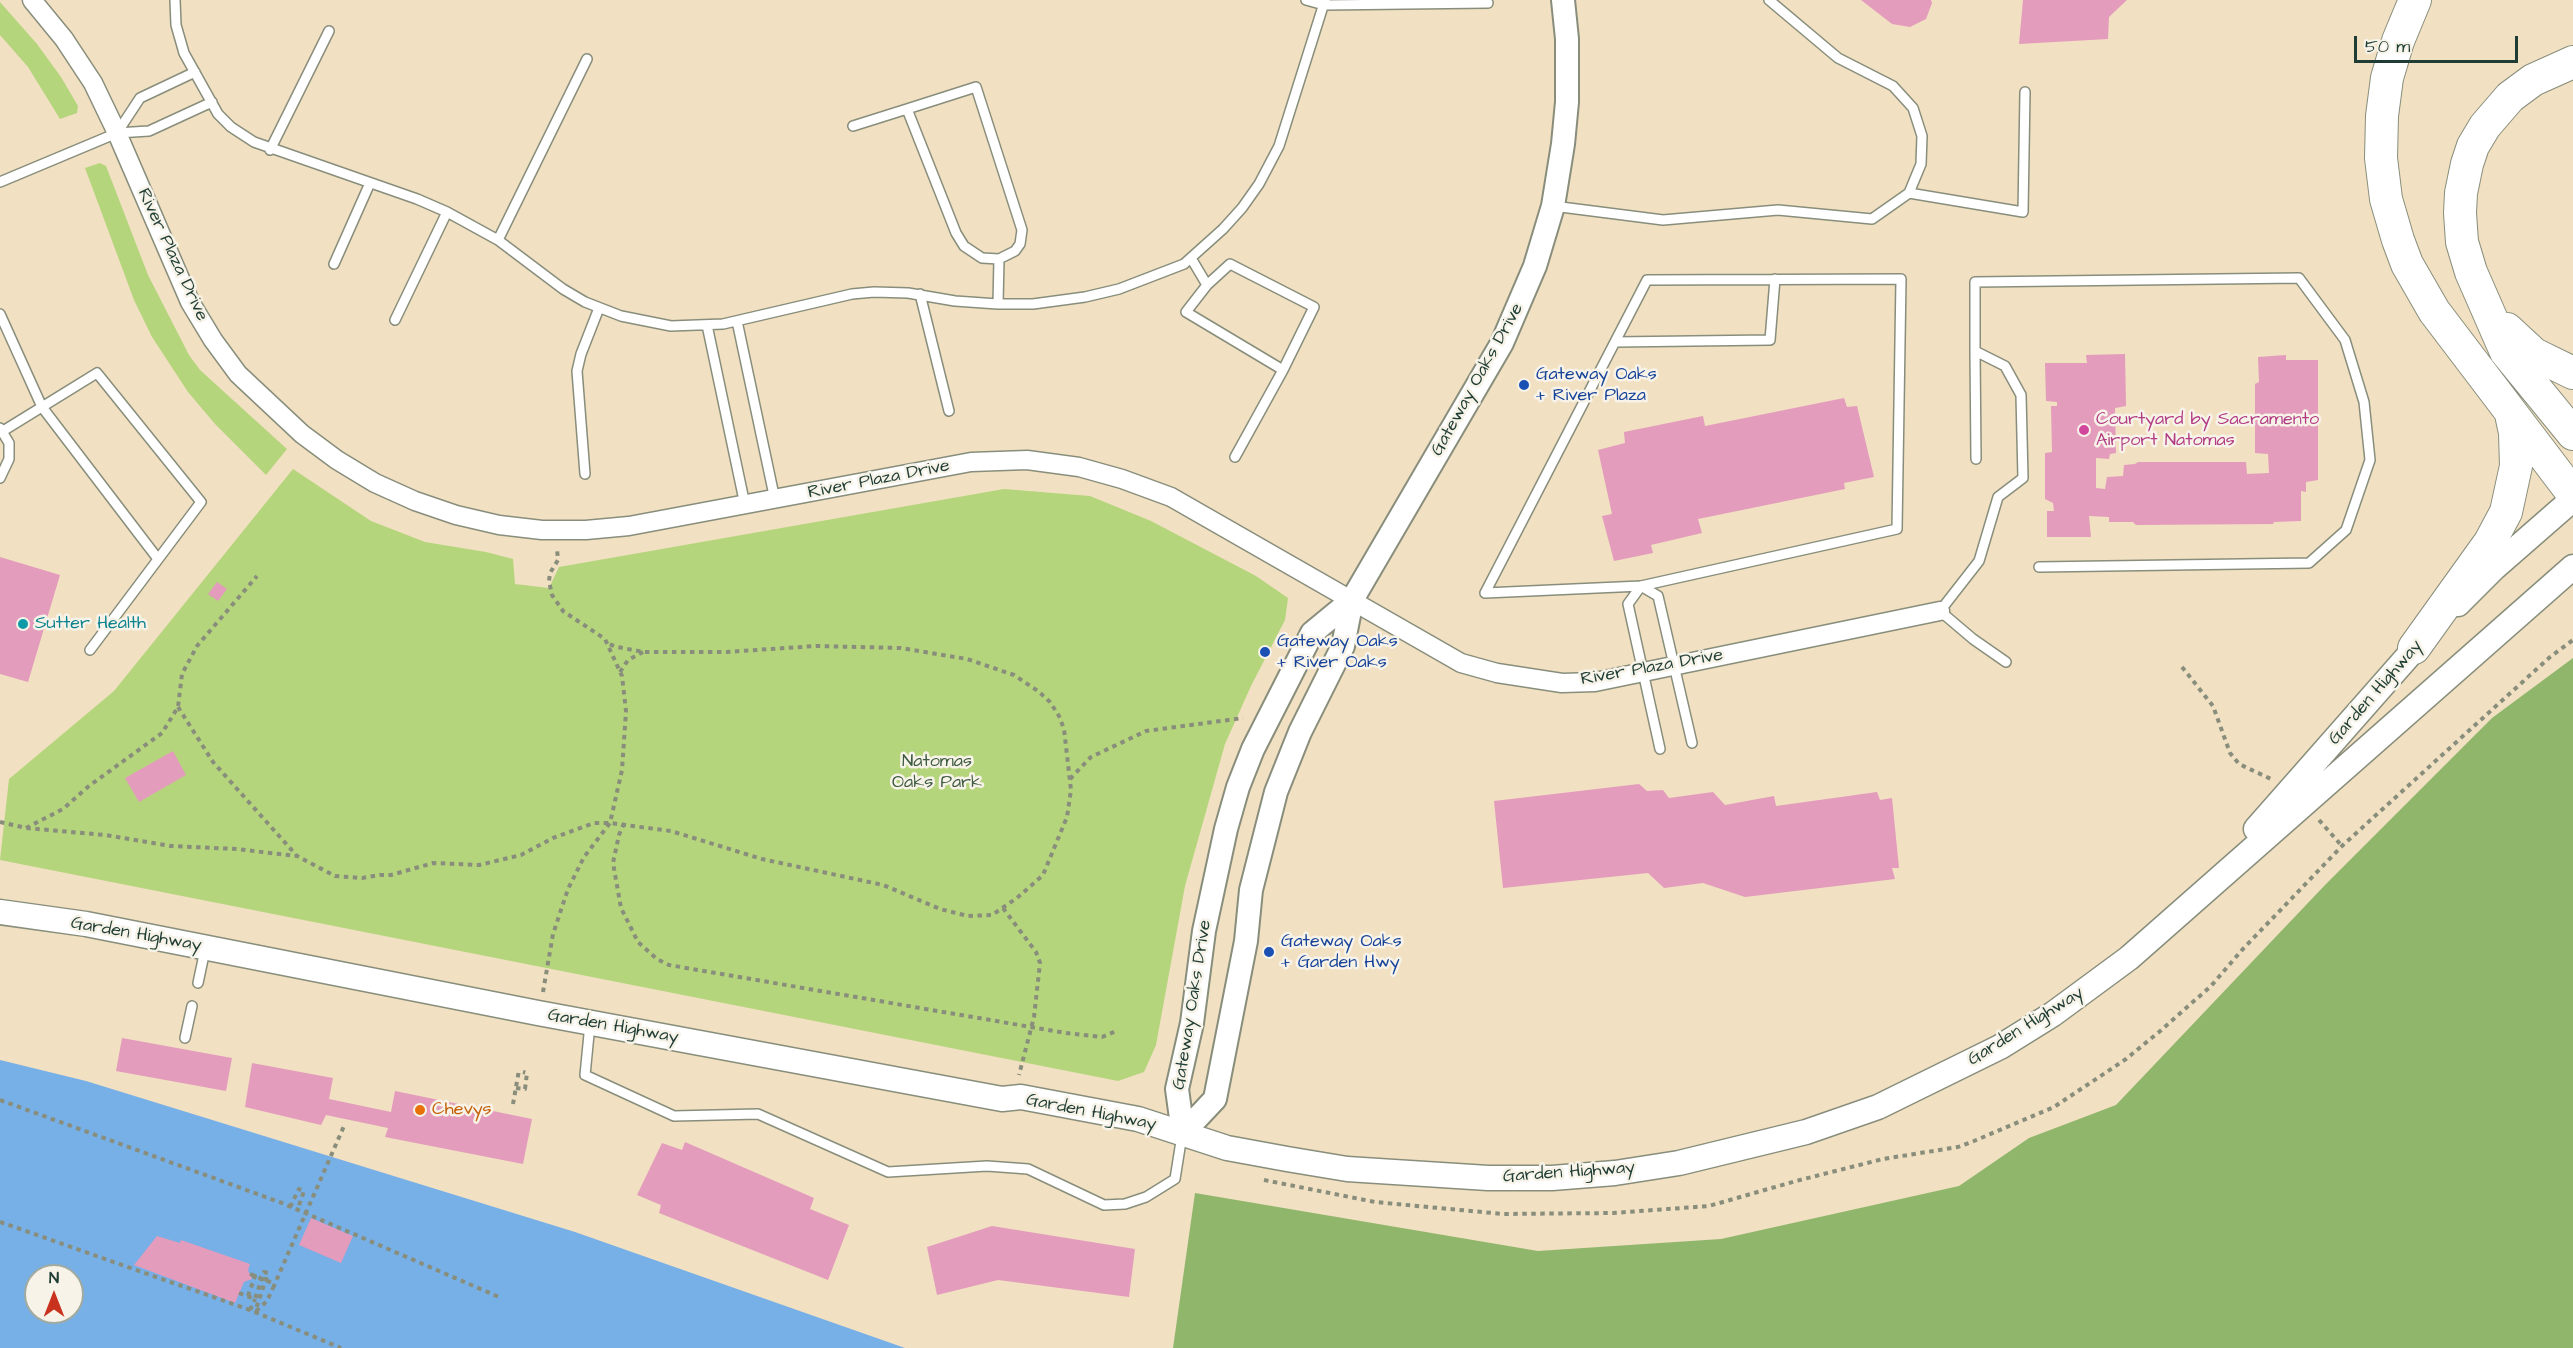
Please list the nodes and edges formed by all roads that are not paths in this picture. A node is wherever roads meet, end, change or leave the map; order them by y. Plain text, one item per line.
1 (32, 0) edge
2 (176, 0) edge
3 (1306, 0) edge
4 (1563, 0) edge
5 (1769, 0) edge
6 (2415, 0) edge
7 (1324, 2) edge
8 (1488, 3) dead end
9 (329, 31) dead end
10 (587, 59) dead end
11 (2573, 62) edge
12 (195, 72) junction
13 (2025, 92) dead end
14 (212, 102) junction
15 (907, 109) junction
16 (853, 126) dead end
17 (117, 133) junction
18 (270, 150) junction
19 (0, 182) edge
20 (370, 183) junction
21 (1909, 194) junction
22 (1552, 206) junction
23 (447, 212) junction
24 (498, 240) junction
25 (1191, 258) junction
26 (999, 259) junction
27 (334, 264) dead end
28 (1775, 279) junction
29 (1207, 285) junction
30 (920, 294) junction
31 (2481, 294) junction
32 (998, 304) junction
33 (599, 308) junction
34 (0, 314) edge
35 (395, 320) dead end
36 (737, 321) junction
37 (707, 325) junction
38 (1615, 342) junction
39 (1975, 351) junction
40 (1282, 370) junction
41 (2573, 373) edge
42 (42, 407) junction
43 (949, 411) dead end
44 (2511, 413) junction
45 (1, 429) edge
46 (2573, 434) edge
47 (1235, 457) dead end
48 (1976, 459) dead end
49 (585, 474) dead end
50 (0, 478) edge
51 (2573, 494) edge
52 (2573, 499) edge
53 (775, 500) junction
54 (745, 505) junction
55 (158, 560) junction
56 (2039, 567) dead end
57 (2573, 567) edge
58 (1641, 586) junction
59 (1352, 600) junction
60 (1940, 611) junction
61 (2414, 648) junction
62 (90, 650) dead end
63 (2006, 662) dead end
64 (1675, 665) junction
65 (1643, 672) junction
66 (1692, 743) dead end
67 (1660, 749) dead end
68 (2193, 901) junction
69 (0, 912) edge
70 (206, 948) junction
71 (198, 983) dead end
72 (192, 1006) dead end
73 (590, 1022) junction
74 (185, 1038) dead end
75 (1183, 1133) junction

1 - 17 street, River Plaza Drive
2 - 12 lane
3 - 7 lane
4 - 22 street, Gateway Oaks Drive
5 - 21 lane
6 - 44 highway
7 - 8 lane
7 - 25 lane
9 - 18 lane
10 - 24 lane
11 - 31 highway
12 - 14 lane
12 - 17 lane
13 - 21 lane
14 - 17 lane
14 - 18 lane
15 - 16 lane
15 - 26 lane
15 - 26 lane
17 - 19 lane
17 - 54 street, River Plaza Drive
18 - 20 lane
20 - 23 lane
20 - 27 lane
21 - 22 lane
22 - 59 street, Gateway Oaks Drive
23 - 24 lane
23 - 35 lane
24 - 33 lane
25 - 29 lane
25 - 32 lane
26 - 32 lane
28 - 38 lane
28 - 38 lane
28 - 58 lane
29 - 40 lane
29 - 40 lane
30 - 32 lane
30 - 36 lane
30 - 43 lane
31 - 41 highway
31 - 46 highway
33 - 37 lane
33 - 49 lane
34 - 42 lane
36 - 37 lane
36 - 53 lane
37 - 54 lane
38 - 58 lane
39 - 48 lane
39 - 56 lane
39 - 60 lane
40 - 47 lane
42 - 45 lane
42 - 55 lane
42 - 55 lane
44 - 51 highway
44 - 61 highway
45 - 50 lane
52 - 61 main road, Garden Highway
53 - 54 street, River Plaza Drive
53 - 59 street, River Plaza Drive
55 - 62 lane
57 - 68 main road, Garden Highway
58 - 64 lane
58 - 65 lane
59 - 65 street, River Plaza Drive
59 - 75 street, Gateway Oaks Drive
59 - 75 street, Gateway Oaks Drive
60 - 63 lane
60 - 64 street, River Plaza Drive
61 - 68 main road, Garden Highway
64 - 65 street, River Plaza Drive
64 - 66 lane
65 - 67 lane
68 - 75 main road, Garden Highway
69 - 70 main road, Garden Highway
70 - 71 lane
70 - 73 main road, Garden Highway
72 - 74 lane
73 - 75 main road, Garden Highway
73 - 75 lane

